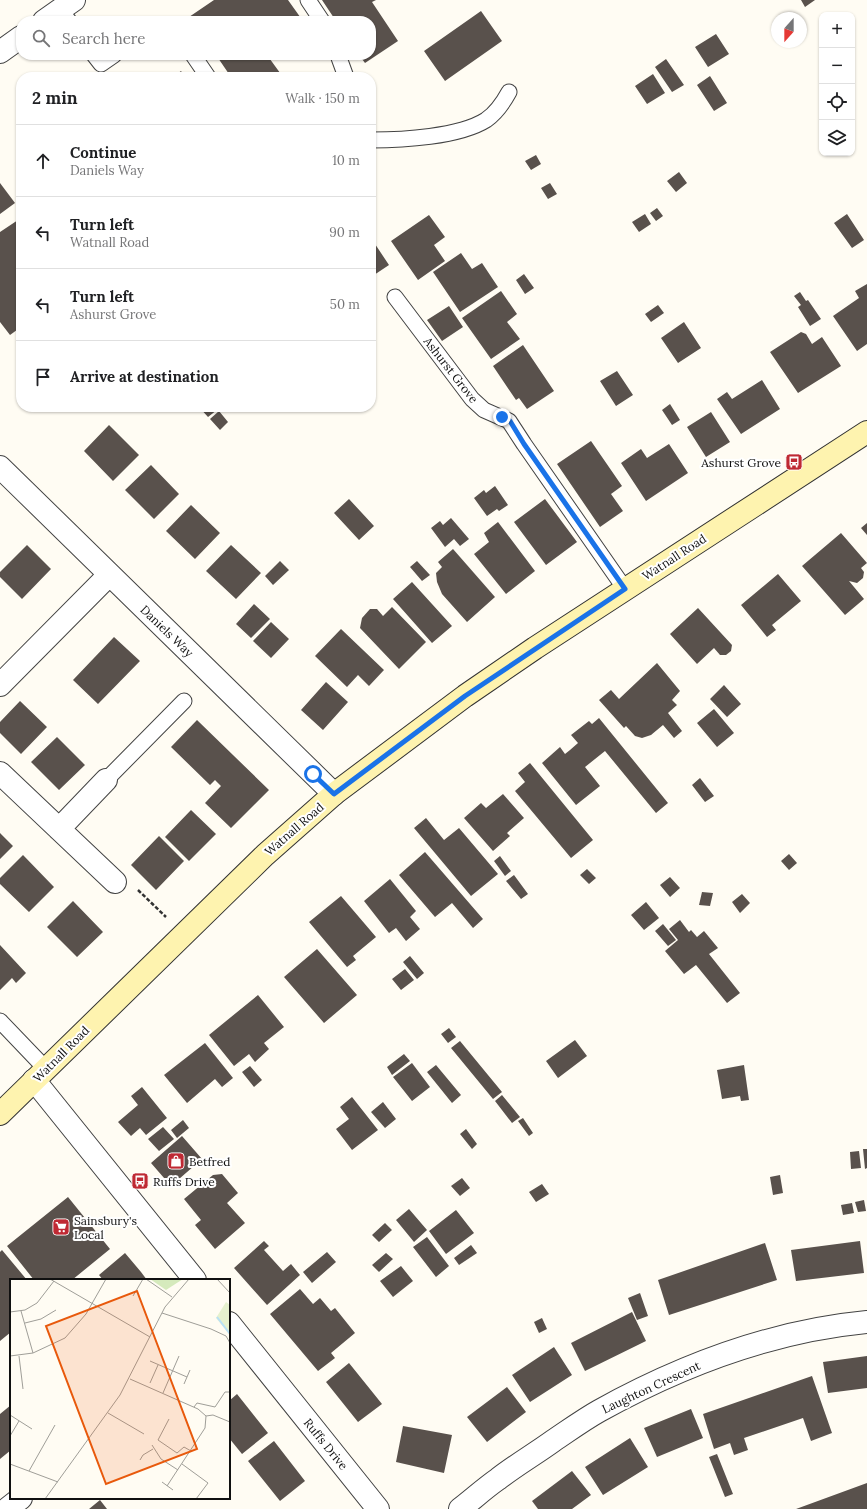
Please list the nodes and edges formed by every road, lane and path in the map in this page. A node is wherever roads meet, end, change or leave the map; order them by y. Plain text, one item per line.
1 (308, 0) edge
2 (319, 16) edge
3 (16, 41) edge
4 (0, 52) edge
5 (98, 60) edge
6 (107, 60) edge
7 (196, 60) edge
8 (340, 60) edge
9 (205, 72) edge
10 (344, 72) edge
11 (509, 92) dead end
12 (376, 140) edge
13 (395, 297) dead end
14 (867, 432) edge
15 (0, 467) edge
16 (110, 574) junction
17 (625, 589) junction
18 (0, 685) edge
19 (184, 700) dead end
20 (0, 773) edge
21 (106, 780) joint
22 (334, 794) junction
23 (59, 828) junction
24 (114, 882) joint
25 (184, 934) junction
26 (0, 1021) edge
27 (40, 1074) junction
28 (0, 1114) edge
29 (194, 1279) edge
30 (867, 1322) edge
31 (230, 1324) edge
32 (20, 1499) edge
33 (8, 1509) edge
34 (378, 1509) edge
35 (460, 1509) edge

1 - 2 lane
3 - 4 street
5 - 6 lane
7 - 9 lane
8 - 10 lane
11 - 12 lane
13 - 17 lane, Ashurst Grove
14 - 17 main road, Watnall Road
15 - 16 street, Daniels Way
16 - 18 street
16 - 22 street, Daniels Way
17 - 22 main road, Watnall Road
19 - 21 lane
20 - 23 street
21 - 23 street
22 - 25 main road, Watnall Road
23 - 24 street
24 - 25 path
25 - 27 main road, Watnall Road
26 - 27 lane
27 - 28 main road, Watnall Road
27 - 29 street
30 - 35 street, Laughton Crescent
31 - 34 street, Ruffs Drive
32 - 33 street

